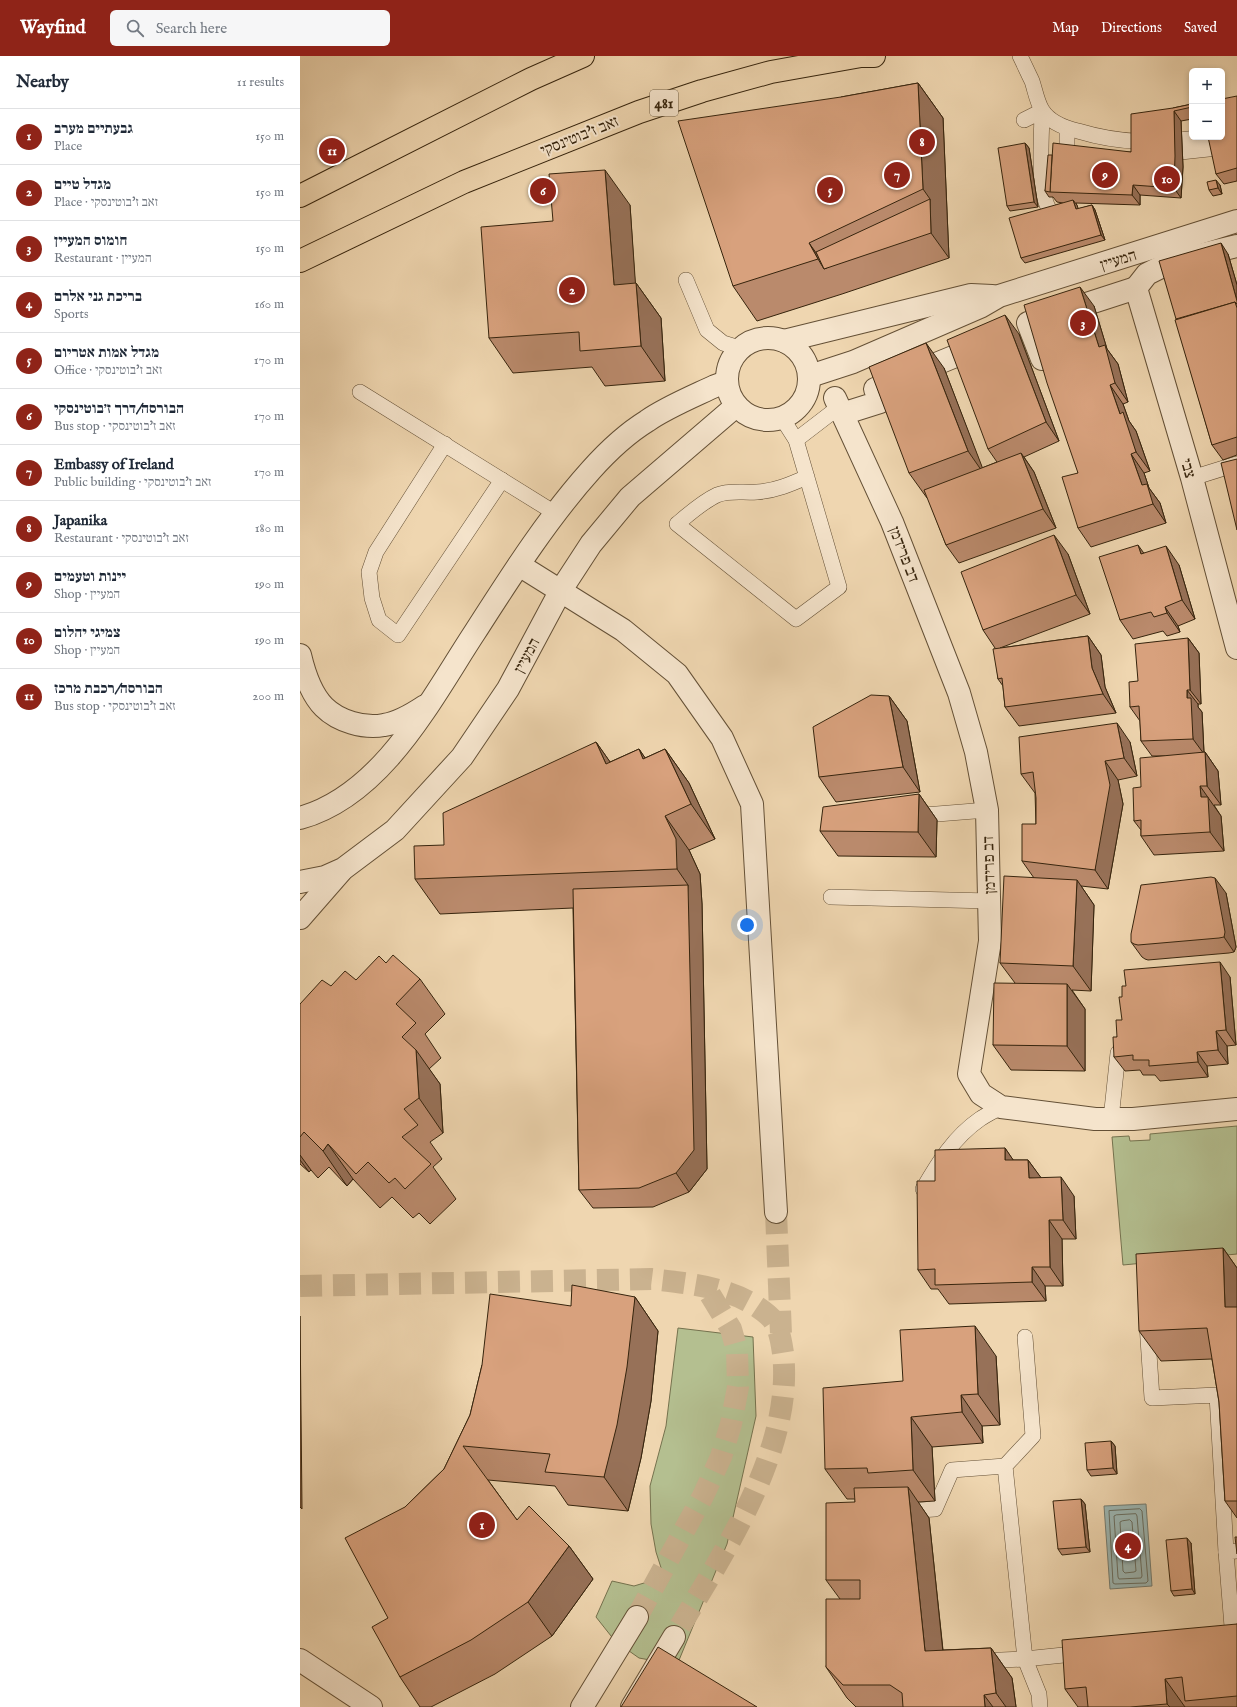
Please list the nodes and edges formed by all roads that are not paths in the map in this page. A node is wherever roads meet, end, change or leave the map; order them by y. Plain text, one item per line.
1 (583, 56) edge
2 (874, 56) edge
3 (1020, 56) edge
4 (1042, 111) junction
5 (1024, 120) dead end
6 (1063, 129) junction
7 (1189, 139) edge
8 (1237, 146) edge
9 (300, 196) edge
10 (1237, 221) edge
11 (1237, 246) edge
12 (300, 261) edge
13 (686, 280) dead end
14 (1136, 288) junction
15 (999, 296) junction
16 (998, 338) edge
17 (784, 340) junction
18 (739, 348) junction
19 (1042, 359) edge
20 (810, 376) junction
21 (726, 382) junction
22 (360, 392) dead end
23 (736, 406) junction
24 (839, 406) junction
25 (782, 418) junction
26 (796, 440) junction
27 (445, 444) junction
28 (1237, 464) edge
29 (807, 477) junction
30 (1192, 478) junction
31 (502, 480) junction
32 (555, 513) junction
33 (519, 565) junction
34 (561, 590) junction
35 (1237, 648) edge
36 (300, 655) edge
37 (428, 704) junction
38 (987, 810) junction
39 (900, 817) edge
40 (300, 818) edge
41 (343, 869) junction
42 (300, 882) edge
43 (831, 897) dead end
44 (990, 901) junction
45 (300, 918) edge
46 (1127, 1043) edge
47 (1001, 1107) junction
48 (1237, 1109) edge
49 (1111, 1119) junction
50 (923, 1189) edge
51 (776, 1212) tunnel mouth
52 (1146, 1306) edge
53 (1025, 1337) dead end
54 (1005, 1466) junction
55 (892, 1512) edge
56 (1231, 1551) edge
57 (637, 1617) tunnel mouth
58 (674, 1636) tunnel mouth
59 (1210, 1641) edge
60 (1094, 1652) edge
61 (1025, 1659) junction
62 (300, 1660) edge
63 (962, 1662) edge
64 (372, 1707) edge
65 (582, 1707) edge
66 (632, 1707) edge
67 (1040, 1707) edge

1 - 9 main road
2 - 12 main road, זאב ז'בוטינסקי / 481
3 - 4 lane
4 - 5 lane
4 - 6 lane
4 - 6 lane
6 - 7 lane
6 - 8 lane
10 - 15 street, המעיין
11 - 14 street, המעיין
13 - 18 lane
14 - 19 street
14 - 30 street, צבי
15 - 17 street, המעיין
15 - 20 street, המעיין
16 - 24 street
17 - 18 street
17 - 20 street
18 - 21 street
20 - 25 street
21 - 23 street
21 - 32 street
22 - 27 lane
23 - 25 street
23 - 34 street, המעיין
24 - 26 lane
24 - 38 street, דב פרידמן
25 - 26 lane
26 - 29 lane
27 - 31 lane
27 - 31 lane
28 - 30 lane
29 - 29 lane
30 - 35 street, צבי
31 - 32 lane
32 - 33 street
33 - 34 street
33 - 37 street
34 - 41 street, המעיין
34 - 51 street
36 - 37 street
37 - 40 street
38 - 39 lane
38 - 44 street, דב פרידמן
41 - 42 street, המעיין
41 - 45 street
43 - 44 lane
44 - 47 street, דב פרידמן
46 - 49 lane
47 - 49 street, דב פרידמן
47 - 50 lane
48 - 49 street, דב פרידמן
52 - 56 lane
53 - 54 lane
54 - 55 lane
54 - 61 lane
56 - 59 lane
57 - 65 street
58 - 66 street
60 - 61 lane
61 - 63 lane
61 - 67 lane
62 - 64 street

